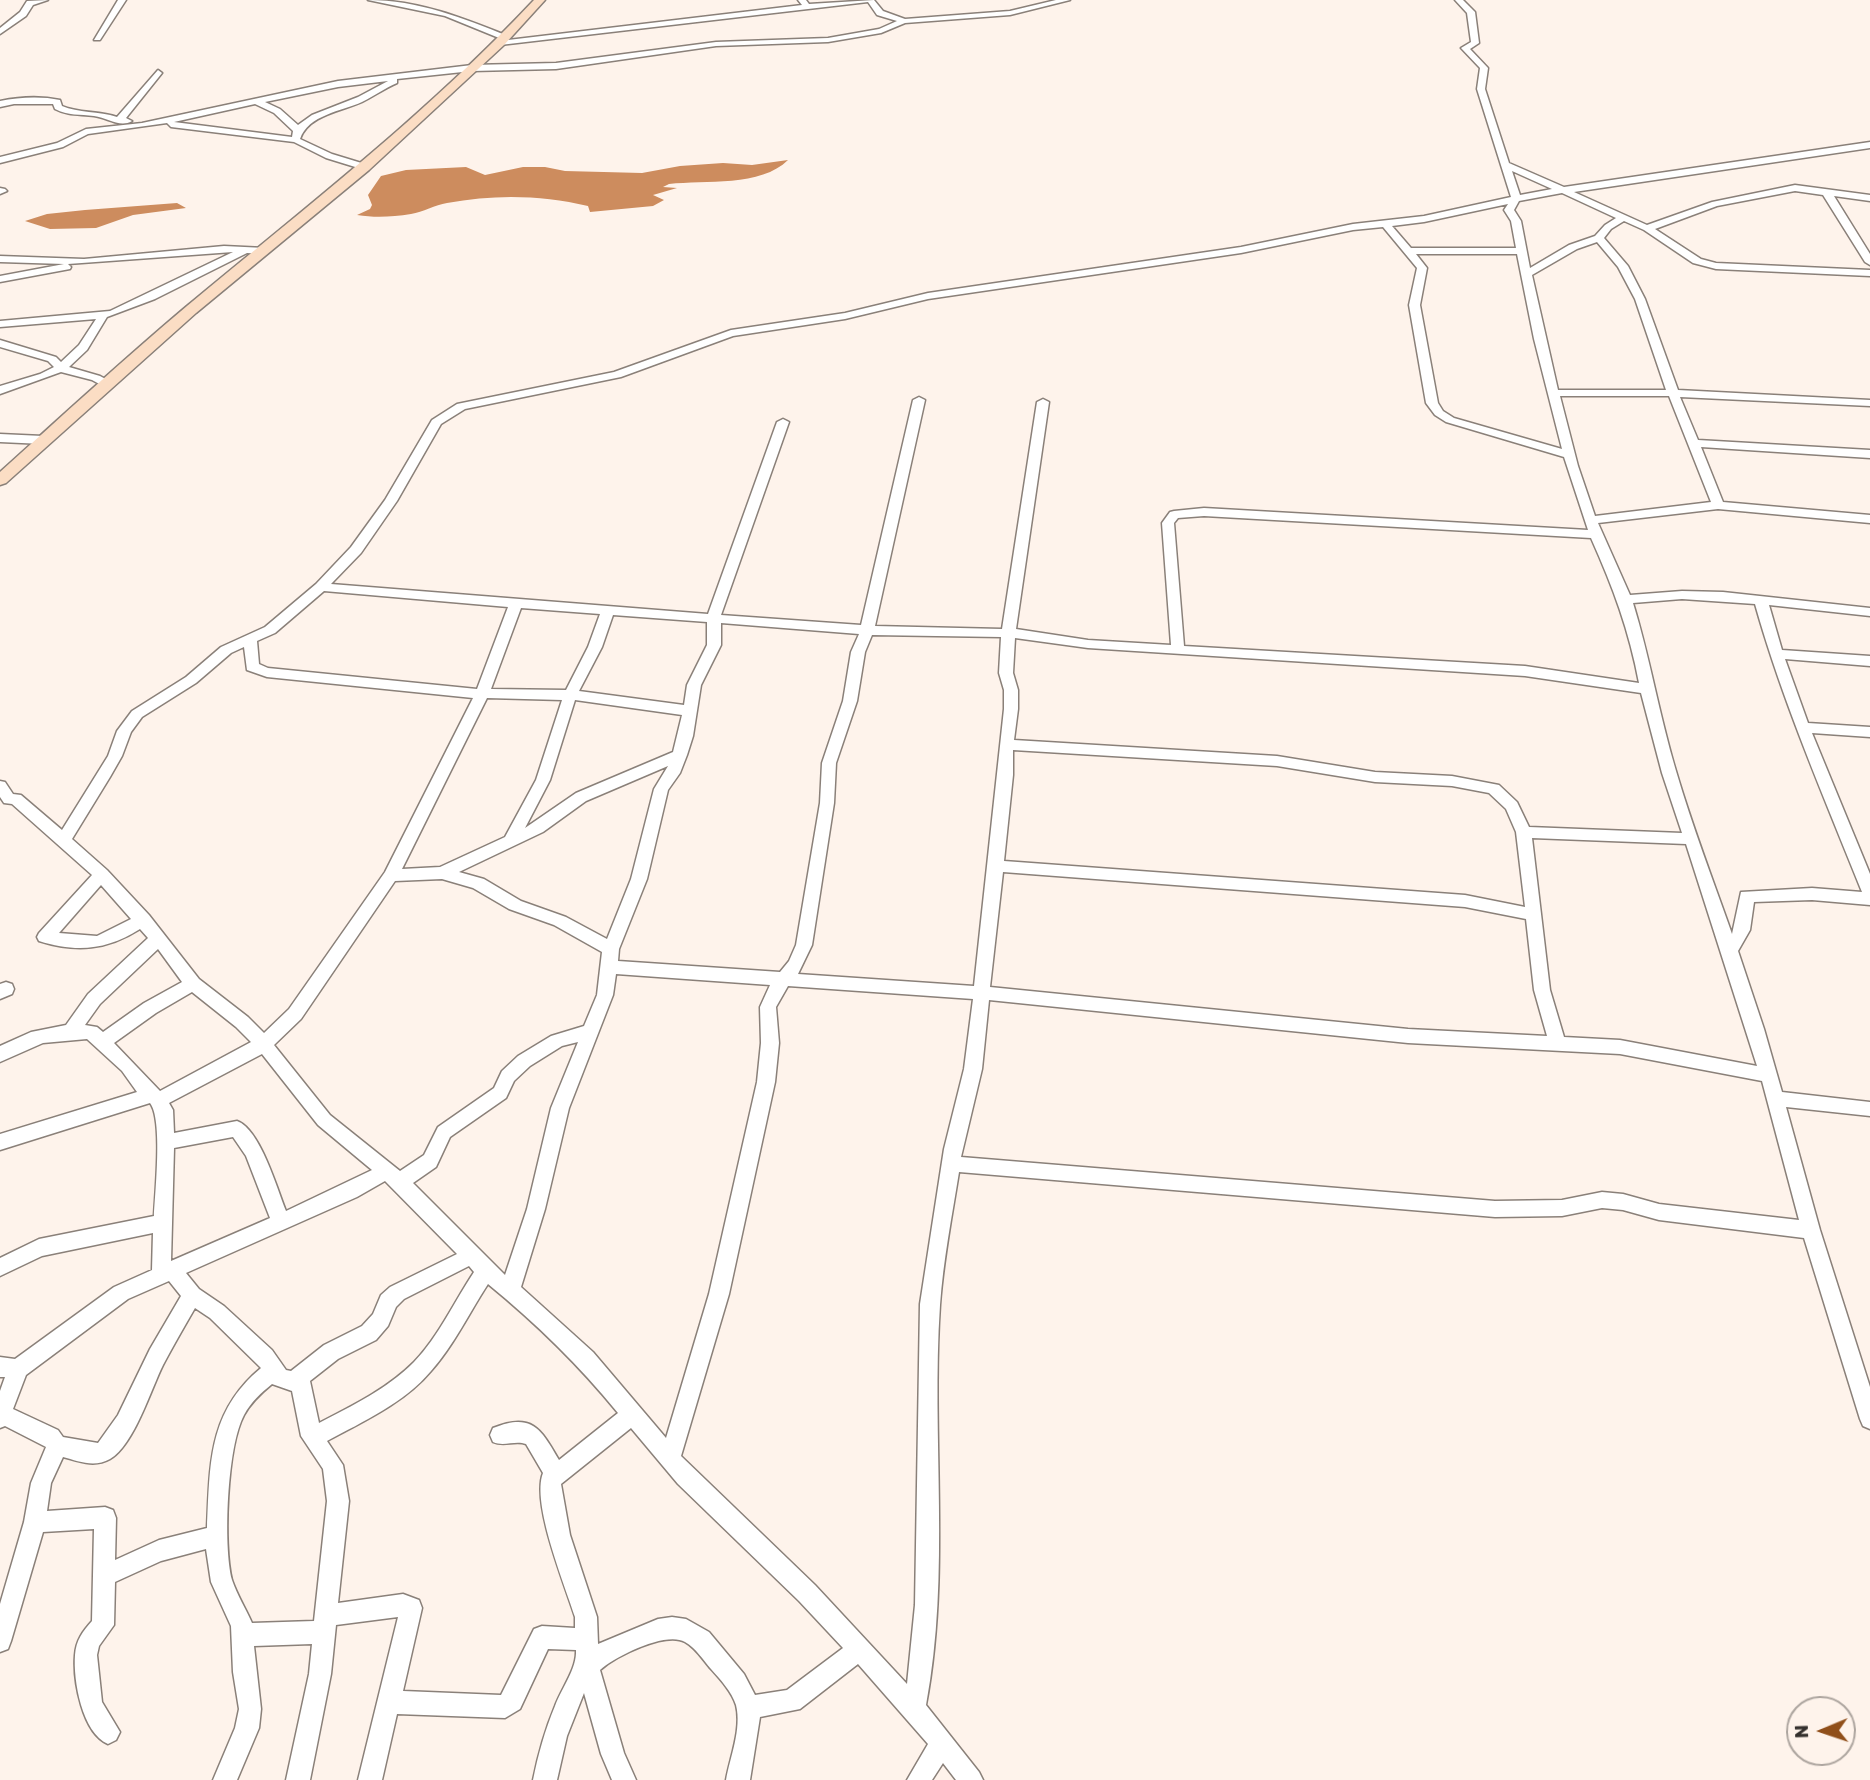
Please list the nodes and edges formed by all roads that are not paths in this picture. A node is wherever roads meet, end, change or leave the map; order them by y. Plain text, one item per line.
1 (44, 0) edge
2 (122, 0) edge
3 (372, 0) edge
4 (540, 0) edge
5 (869, 0) edge
6 (1049, 0) edge
7 (1057, 0) edge
8 (1066, 0) edge
9 (1459, 0) edge
10 (27, 1) edge
11 (804, 4) edge
12 (904, 21) junction
13 (0, 32) edge
14 (97, 38) dead end
15 (502, 41) junction
16 (472, 68) junction
17 (158, 73) dead end
18 (407, 75) junction
19 (255, 101) junction
20 (0, 104) edge
21 (120, 121) junction
22 (158, 122) junction
23 (297, 135) junction
24 (1870, 145) edge
25 (0, 160) edge
26 (1506, 165) junction
27 (365, 167) junction
28 (1560, 191) junction
29 (1827, 193) junction
30 (1516, 198) junction
31 (1870, 198) edge
32 (1623, 218) junction
33 (1385, 223) junction
34 (1647, 228) junction
35 (1599, 238) junction
36 (248, 249) junction
37 (265, 251) junction
38 (1407, 251) junction
39 (1523, 251) junction
40 (0, 259) edge
41 (80, 262) junction
42 (1870, 262) edge
43 (1870, 273) edge
44 (1525, 275) junction
45 (0, 279) edge
46 (103, 315) junction
47 (0, 324) edge
48 (0, 343) edge
49 (62, 369) junction
50 (107, 384) junction
51 (0, 391) edge
52 (1553, 393) junction
53 (1673, 393) junction
54 (919, 400) dead end
55 (1043, 402) dead end
56 (1870, 403) edge
57 (783, 422) dead end
58 (0, 438) edge
59 (43, 440) junction
60 (1695, 443) junction
61 (1870, 454) edge
62 (1569, 455) junction
63 (0, 480) edge
64 (1718, 505) junction
65 (1870, 519) edge
66 (1592, 527) junction
67 (321, 587) junction
68 (1625, 600) junction
69 (1761, 602) junction
70 (516, 603) junction
71 (608, 611) junction
72 (1870, 612) edge
73 (714, 617) junction
74 (867, 630) junction
75 (1008, 635) junction
76 (250, 640) junction
77 (1178, 650) junction
78 (1776, 654) junction
79 (1870, 661) edge
80 (1647, 689) junction
81 (482, 694) junction
82 (570, 695) junction
83 (690, 711) junction
84 (1803, 728) junction
85 (1870, 732) edge
86 (1007, 745) junction
87 (680, 755) junction
88 (3, 795) edge
89 (1524, 832) junction
90 (64, 839) junction
91 (1692, 839) junction
92 (510, 840) junction
93 (994, 866) junction
94 (442, 873) junction
95 (101, 874) junction
96 (391, 875) junction
97 (1870, 893) edge
98 (1870, 899) edge
99 (1535, 915) junction
100 (143, 919) junction
101 (159, 938) junction
102 (1730, 949) junction
103 (610, 958) junction
104 (781, 980) junction
105 (193, 984) junction
106 (982, 993) junction
107 (590, 1031) junction
108 (71, 1032) junction
109 (102, 1042) junction
110 (1557, 1043) junction
111 (264, 1044) junction
112 (0, 1055) edge
113 (1768, 1075) junction
114 (156, 1097) junction
115 (1773, 1098) junction
116 (1870, 1109) edge
117 (0, 1142) edge
118 (166, 1142) junction
119 (952, 1164) junction
120 (393, 1177) junction
121 (281, 1222) junction
122 (162, 1223) junction
123 (1811, 1230) junction
124 (471, 1256) junction
125 (0, 1267) edge
126 (486, 1272) junction
127 (167, 1273) junction
128 (510, 1292) junction
129 (192, 1296) junction
130 (9, 1368) edge
131 (273, 1370) junction
132 (1864, 1376) edge
133 (294, 1381) junction
134 (633, 1414) junction
135 (1, 1416) edge
136 (1870, 1419) edge
137 (500, 1435) dead end
138 (312, 1438) junction
139 (57, 1446) junction
140 (670, 1459) junction
141 (556, 1475) junction
142 (35, 1522) junction
143 (216, 1536) junction
144 (104, 1576) junction
145 (327, 1624) junction
146 (243, 1635) junction
147 (586, 1638) junction
148 (0, 1641) edge
149 (858, 1650) junction
150 (588, 1666) junction
151 (390, 1702) junction
152 (748, 1707) junction
153 (914, 1708) junction
154 (108, 1732) dead end
155 (942, 1743) junction
156 (225, 1780) edge
157 (298, 1780) edge
158 (370, 1780) edge
159 (545, 1780) edge
160 (624, 1780) edge
161 (738, 1780) edge
162 (919, 1780) edge
163 (971, 1780) edge

1 - 10 street
2 - 14 street
3 - 15 street
4 - 15 street
5 - 11 street
5 - 12 street
6 - 7 street
8 - 12 street
9 - 26 street
10 - 13 street
11 - 15 street
12 - 16 street
15 - 16 street
16 - 18 street
16 - 27 street
17 - 21 street
18 - 19 street
18 - 23 street
19 - 22 street
19 - 23 street
20 - 21 street
21 - 22 street
22 - 23 street
22 - 25 street
23 - 27 street
24 - 28 street
26 - 28 street
26 - 30 street
27 - 37 street
28 - 30 street
28 - 32 street
29 - 31 street
29 - 34 street
29 - 42 street
30 - 33 street
30 - 39 street
32 - 34 street
32 - 35 street
33 - 38 street
33 - 67 street
34 - 43 street
35 - 44 street
35 - 53 street
36 - 37 street
36 - 41 street
36 - 46 street
37 - 50 street
38 - 39 street
38 - 62 street
39 - 44 street
40 - 41 street
41 - 45 street
44 - 52 street
46 - 47 street
46 - 49 street
48 - 49 street
49 - 50 street
49 - 51 street
50 - 59 street
52 - 53 street
52 - 62 street
53 - 56 street
53 - 60 street
54 - 74 street
55 - 75 street
57 - 73 street
58 - 59 street
59 - 63 street
60 - 61 street
60 - 64 street
62 - 66 street
64 - 65 street
64 - 66 street
66 - 68 street
66 - 77 street
67 - 70 street
67 - 76 street
68 - 69 street
68 - 80 street
69 - 72 street
69 - 78 street
70 - 71 street
70 - 81 street
71 - 73 street
71 - 82 street
73 - 74 street
73 - 83 street
74 - 75 street
74 - 104 street
75 - 77 street
75 - 86 street
76 - 81 street
76 - 90 street
77 - 80 street
78 - 79 street
78 - 84 street
80 - 91 street
81 - 82 street
81 - 96 street
82 - 83 street
82 - 92 street
83 - 87 street
84 - 85 street
84 - 97 street
86 - 89 street
86 - 93 street
87 - 92 street
87 - 103 street
88 - 90 street
89 - 91 street
89 - 99 street
90 - 95 street
91 - 102 street
92 - 94 street
93 - 99 street
93 - 106 street
94 - 96 street
94 - 103 street
95 - 100 street
95 - 100 street
96 - 111 street
98 - 102 street
99 - 110 street
100 - 101 street
101 - 105 street
101 - 108 street
102 - 113 street
103 - 104 street
103 - 107 street
104 - 106 street
104 - 140 street
105 - 109 street
105 - 111 street
106 - 110 street
106 - 119 street
107 - 120 street
107 - 128 street
108 - 109 street
108 - 112 street
109 - 114 street
110 - 113 street
111 - 114 street
111 - 120 street
113 - 115 street
114 - 117 street
114 - 118 street
115 - 116 street
115 - 123 street
118 - 121 street
118 - 122 street
119 - 123 street
119 - 153 street
120 - 121 street
120 - 124 street
121 - 127 street
122 - 125 street
122 - 127 street
123 - 132 street
124 - 126 street
124 - 133 street
126 - 128 street
126 - 138 street
127 - 129 street
127 - 130 street
128 - 134 street
129 - 131 street
129 - 139 street
130 - 135 street
131 - 133 street
131 - 143 street
132 - 136 street
133 - 138 street
134 - 140 street
134 - 141 street
135 - 139 street
137 - 141 street
138 - 145 street
139 - 142 street
140 - 149 street
141 - 147 street
142 - 144 street
142 - 148 street
143 - 144 street
143 - 146 street
144 - 154 street
145 - 146 street
145 - 151 street
145 - 157 street
146 - 156 street
147 - 150 street
147 - 151 street
149 - 152 street
149 - 153 street
150 - 152 street
150 - 159 street
150 - 160 street
151 - 158 street
152 - 161 street
153 - 155 street
155 - 162 street
155 - 163 street

